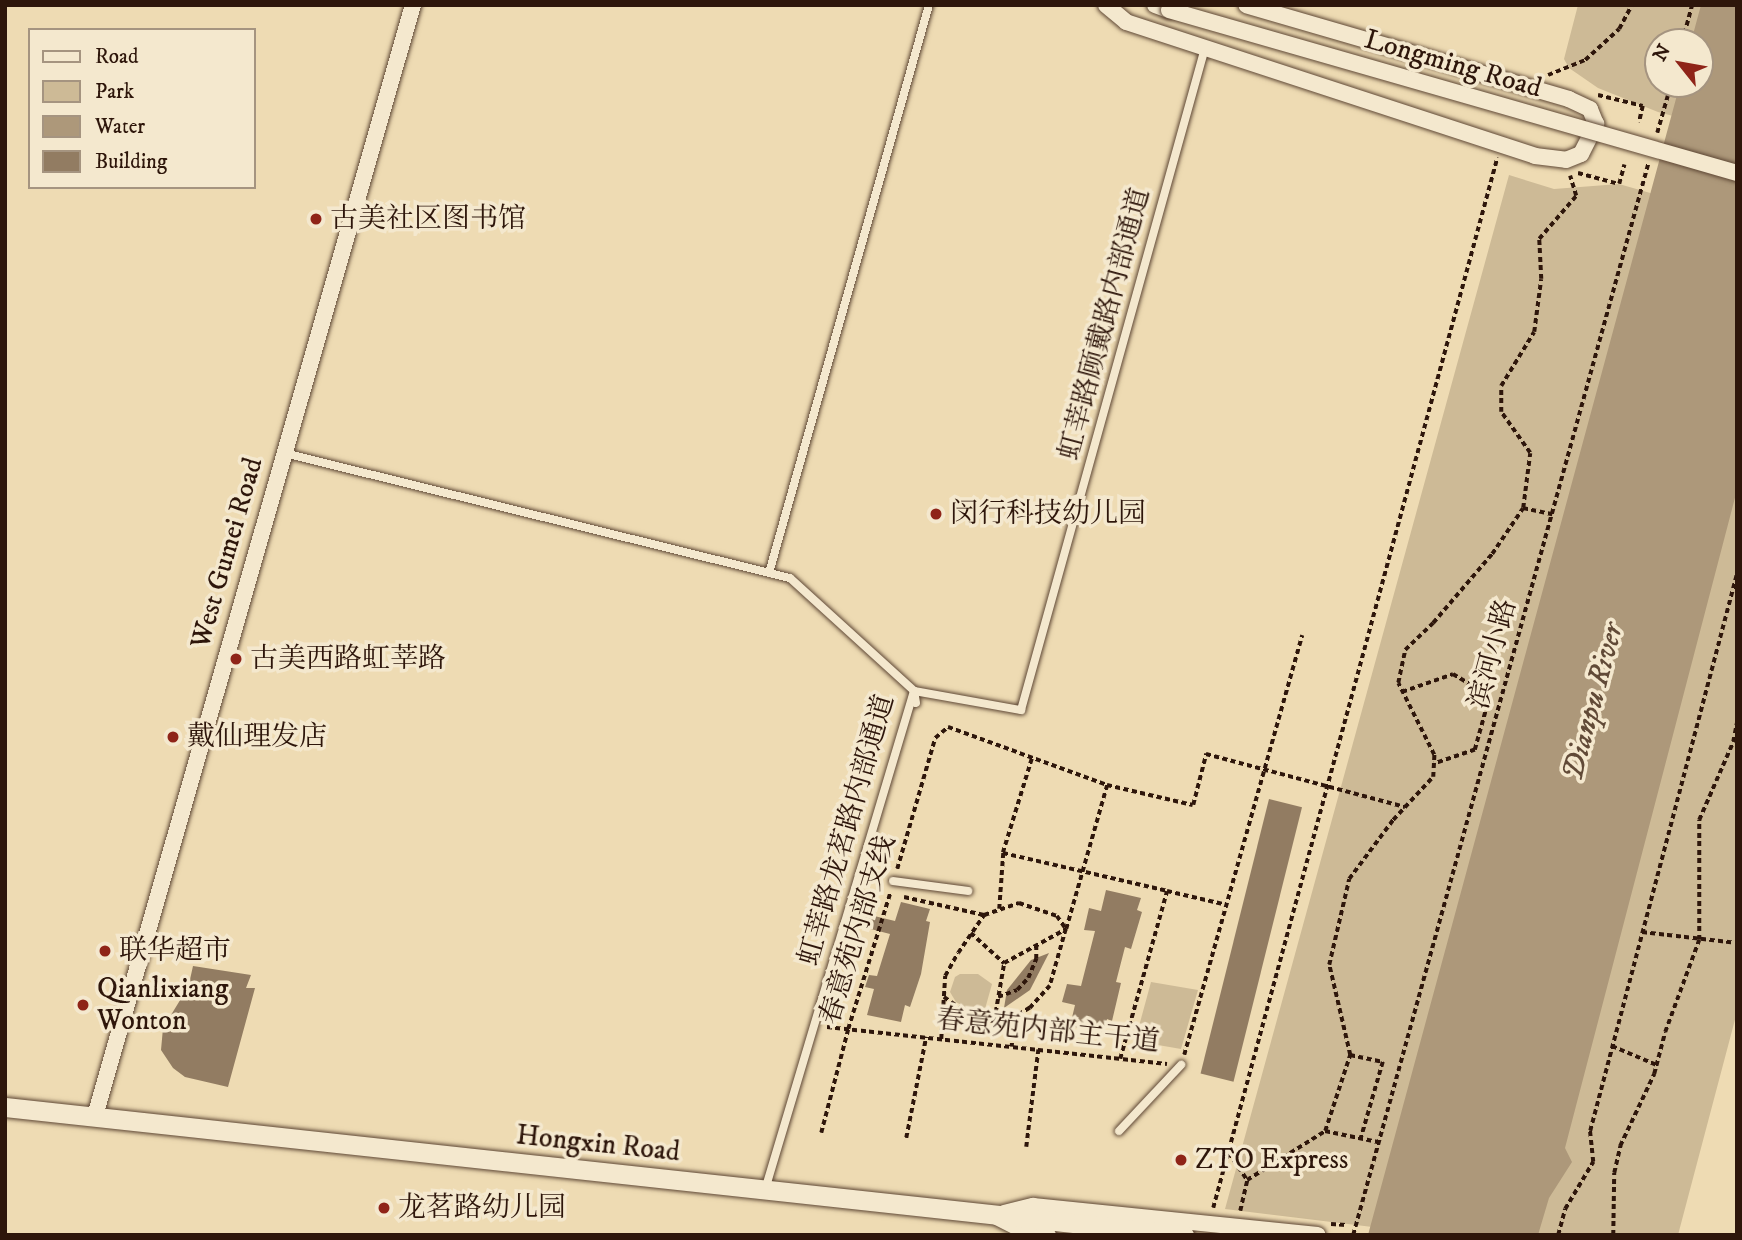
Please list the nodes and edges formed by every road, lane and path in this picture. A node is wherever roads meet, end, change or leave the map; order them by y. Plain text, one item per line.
1 (414, 5) edge
2 (929, 5) edge
3 (1107, 5) edge
4 (1246, 5) edge
5 (1632, 5) edge
6 (1692, 5) edge
7 (1162, 7) edge
8 (1686, 28) edge
9 (1205, 48) junction
10 (1542, 77) dead end
11 (1592, 93) dead end
12 (1667, 98) edge
13 (1639, 123) dead end
14 (1657, 135) dead end
15 (1500, 145) junction
16 (1649, 162) dead end
17 (1624, 165) dead end
18 (1737, 173) edge
19 (284, 453) junction
20 (1523, 508) junction
21 (1552, 514) junction
22 (769, 573) junction
23 (1737, 573) edge
24 (1302, 635) dead end
25 (914, 691) junction
26 (1402, 692) junction
27 (916, 703) dead end
28 (1737, 721) edge
29 (1032, 759) junction
30 (1434, 765) junction
31 (1266, 770) junction
32 (1108, 785) junction
33 (1327, 786) junction
34 (1405, 807) junction
35 (1003, 853) junction
36 (1082, 871) junction
37 (893, 881) junction
38 (968, 891) dead end
39 (1167, 891) junction
40 (890, 894) junction
41 (1227, 905) junction
42 (999, 909) junction
43 (984, 915) junction
44 (1066, 929) junction
45 (1642, 932) junction
46 (971, 933) junction
47 (1699, 940) junction
48 (1737, 943) edge
49 (1036, 946) junction
50 (1004, 963) junction
51 (998, 997) junction
52 (944, 998) junction
53 (1014, 1018) junction
54 (994, 1021) junction
55 (814, 1025) junction
56 (848, 1029) junction
57 (926, 1037) junction
58 (941, 1039) junction
59 (1612, 1046) junction
60 (1012, 1047) junction
61 (1038, 1050) junction
62 (1350, 1055) junction
63 (1119, 1059) junction
64 (1181, 1065) junction
65 (1657, 1065) junction
66 (5, 1107) edge
67 (95, 1116) junction
68 (1119, 1131) dead end
69 (1325, 1131) junction
70 (821, 1133) dead end
71 (906, 1138) dead end
72 (1360, 1138) junction
73 (1379, 1142) junction
74 (1026, 1147) dead end
75 (1228, 1152) junction
76 (1248, 1180) junction
77 (765, 1190) junction
78 (995, 1216) junction
79 (1209, 1224) junction
80 (1237, 1227) junction
81 (1048, 1235) edge
82 (1184, 1235) edge
83 (1318, 1235) edge
84 (1353, 1235) edge
85 (1558, 1235) edge
86 (1613, 1235) edge

1 - 19 street, West Gumei Road
2 - 22 lane
3 - 9 street
4 - 15 street
5 - 10 path
6 - 8 path
7 - 18 street, Longming Road, bridge
9 - 15 street
9 - 25 lane, 虹莘路顾戴路内部通道
11 - 13 path
12 - 14 path
15 - 33 path
16 - 21 path, 滨河小路
17 - 20 path
19 - 22 lane, 虹莘路龙茗路内部通道
19 - 67 street, West Gumei Road
20 - 21 path
20 - 26 path
21 - 73 path, 滨河小路
22 - 25 lane, 虹莘路龙茗路内部通道
23 - 45 path
24 - 31 path, 春意苑内部主干道
25 - 27 lane
25 - 55 lane, 虹莘路龙茗路内部通道
26 - 30 path
26 - 30 path
28 - 47 path
29 - 32 path
29 - 35 path
29 - 37 path, 春意苑内部支线
30 - 34 path
31 - 32 path
31 - 33 path
31 - 41 path, 春意苑内部主干道
32 - 36 path
33 - 34 path
33 - 75 path
34 - 62 path
35 - 36 path
35 - 42 path
36 - 39 path
36 - 44 path
37 - 38 lane
37 - 40 path, 春意苑内部支线
39 - 41 path
39 - 63 path
40 - 43 path
40 - 56 path, 春意苑内部支线
41 - 64 path, 春意苑内部主干道
42 - 43 path
42 - 44 path
43 - 46 path
44 - 49 path
44 - 53 path
45 - 47 path
45 - 59 path
46 - 50 path
46 - 52 path
47 - 48 path
47 - 65 path
49 - 50 path
49 - 51 path
50 - 51 path
51 - 54 path
52 - 54 path
52 - 58 path
53 - 54 path
53 - 60 path
55 - 56 path, 春意苑内部主干道
55 - 77 lane, 虹莘路龙茗路内部通道
56 - 57 path, 春意苑内部主干道
56 - 70 path, 春意苑内部支线
57 - 58 path, 春意苑内部主干道
57 - 71 path
58 - 60 path, 春意苑内部主干道
59 - 65 path
59 - 85 path
60 - 61 path, 春意苑内部主干道
61 - 63 path, 春意苑内部主干道
61 - 74 path
62 - 69 path
62 - 72 path
63 - 64 path, 春意苑内部主干道
64 - 68 lane
65 - 86 path
66 - 67 street, Hongxin Road
67 - 77 street, Hongxin Road
69 - 72 path
69 - 76 path
72 - 73 path
73 - 84 path, 滨河小路
75 - 76 path
75 - 79 path
76 - 80 path
77 - 78 street, Hongxin Road
78 - 79 street
78 - 81 street
78 - 82 street, Hongxin Road
79 - 80 street
80 - 83 street

